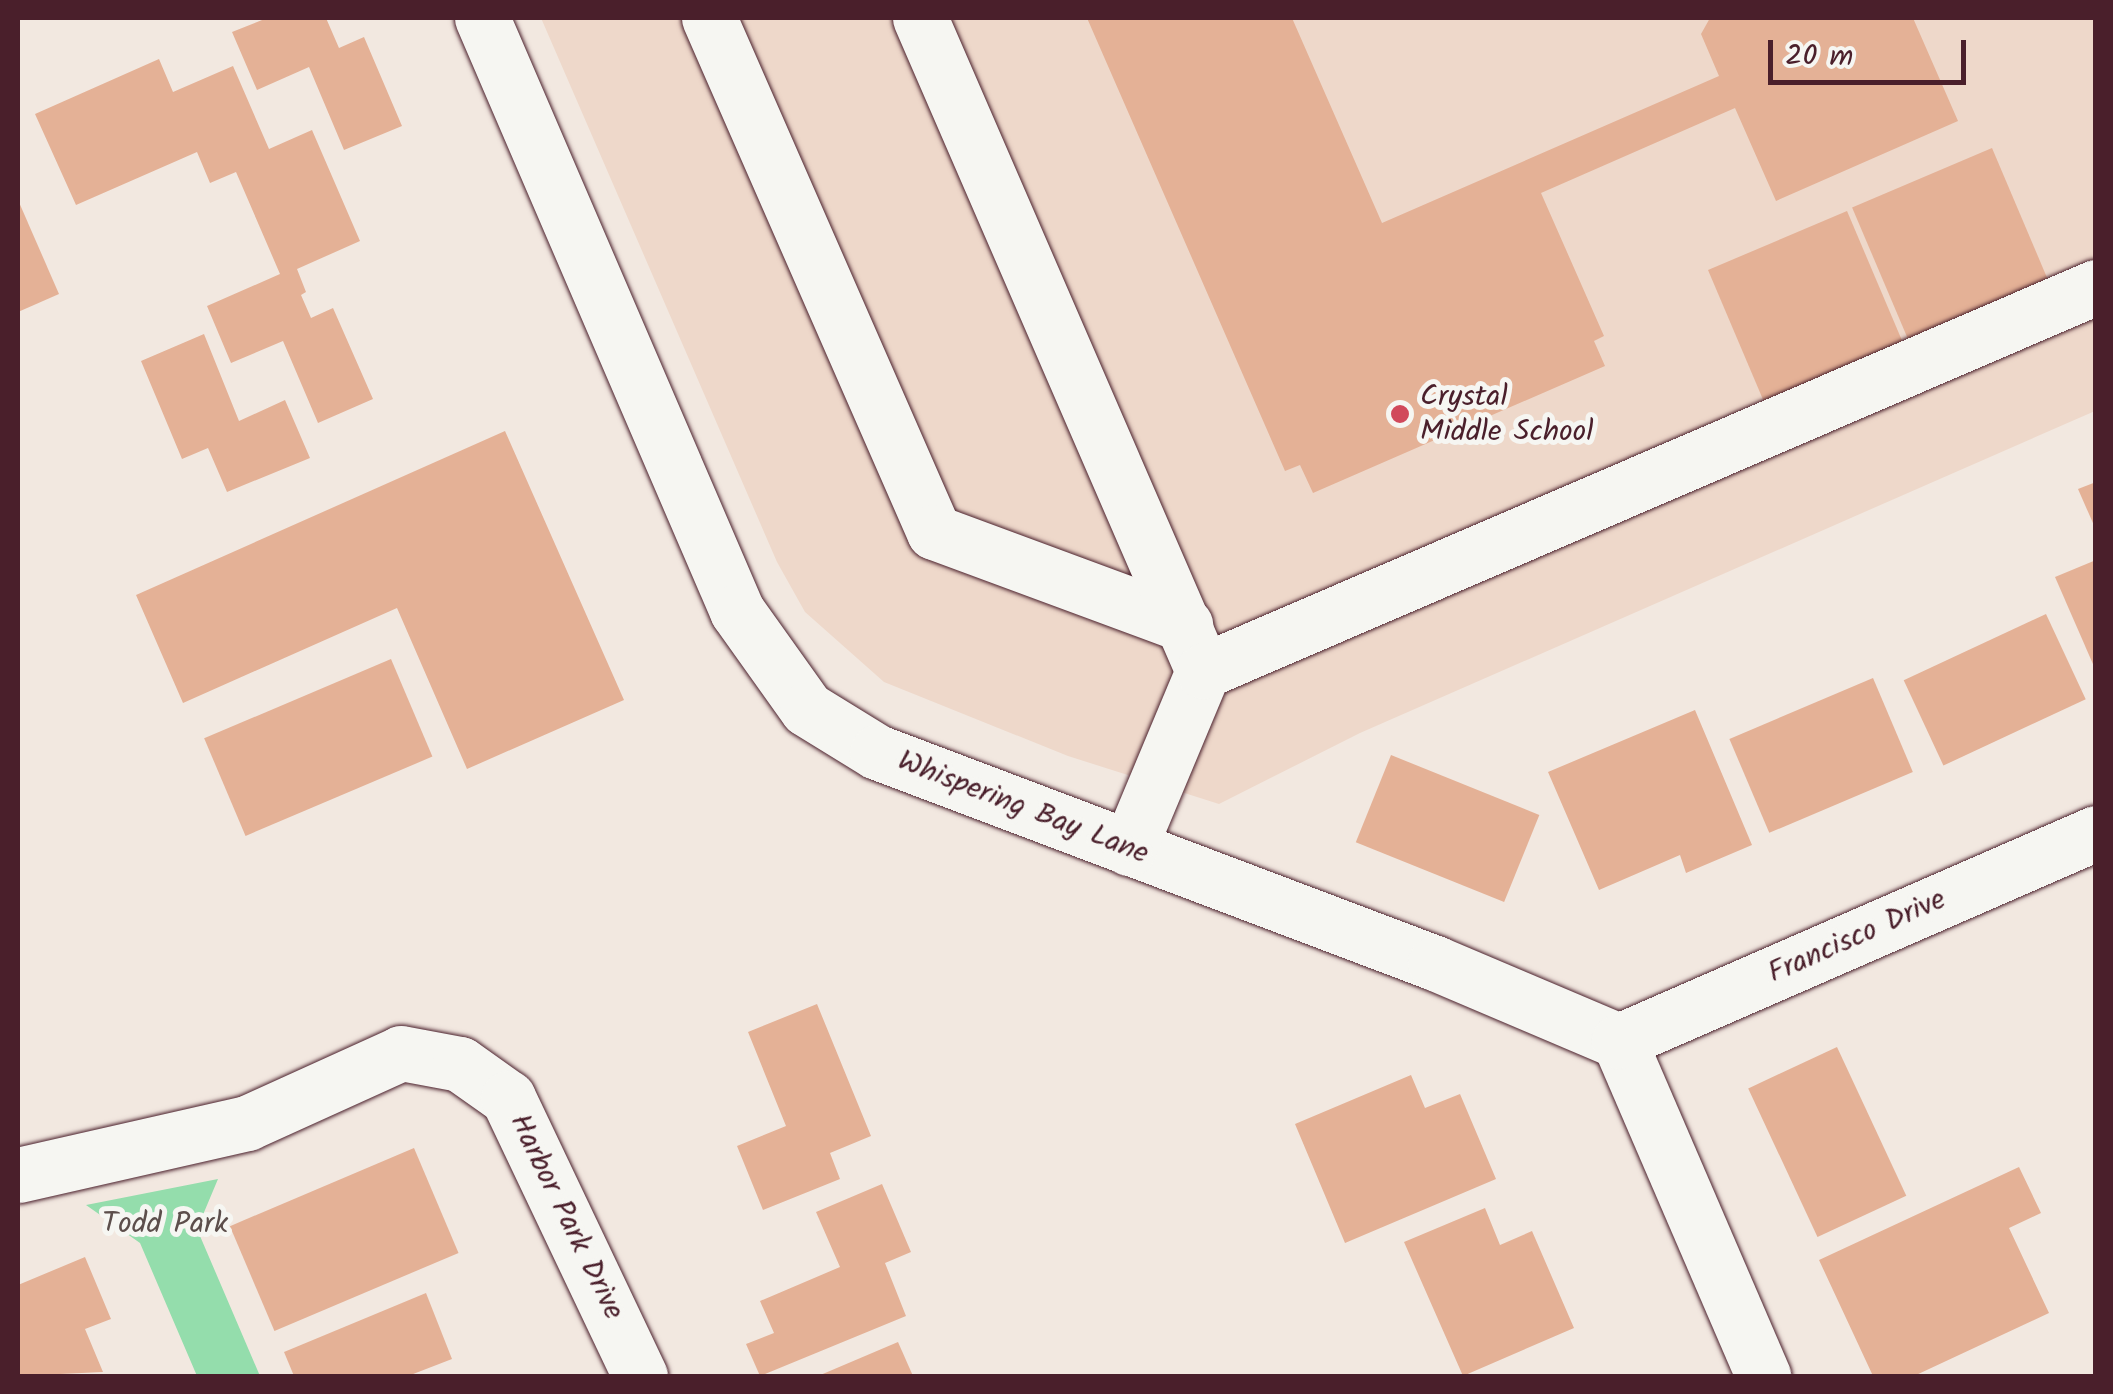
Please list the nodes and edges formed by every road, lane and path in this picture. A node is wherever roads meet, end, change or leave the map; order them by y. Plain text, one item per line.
1 (482, 18) edge
2 (709, 18) edge
3 (920, 18) edge
4 (2096, 287) edge
5 (1194, 648) junction
6 (2096, 833) edge
7 (1129, 848) junction
8 (1619, 1041) junction
9 (18, 1175) edge
10 (640, 1376) edge
11 (1763, 1376) edge

1 - 7 street, Whispering Bay Lane
2 - 5 street
3 - 5 street
4 - 5 street
5 - 7 street
6 - 8 street, Francisco Drive
7 - 8 street, Whispering Bay Lane
8 - 11 street
9 - 10 street, Harbor Park Drive

